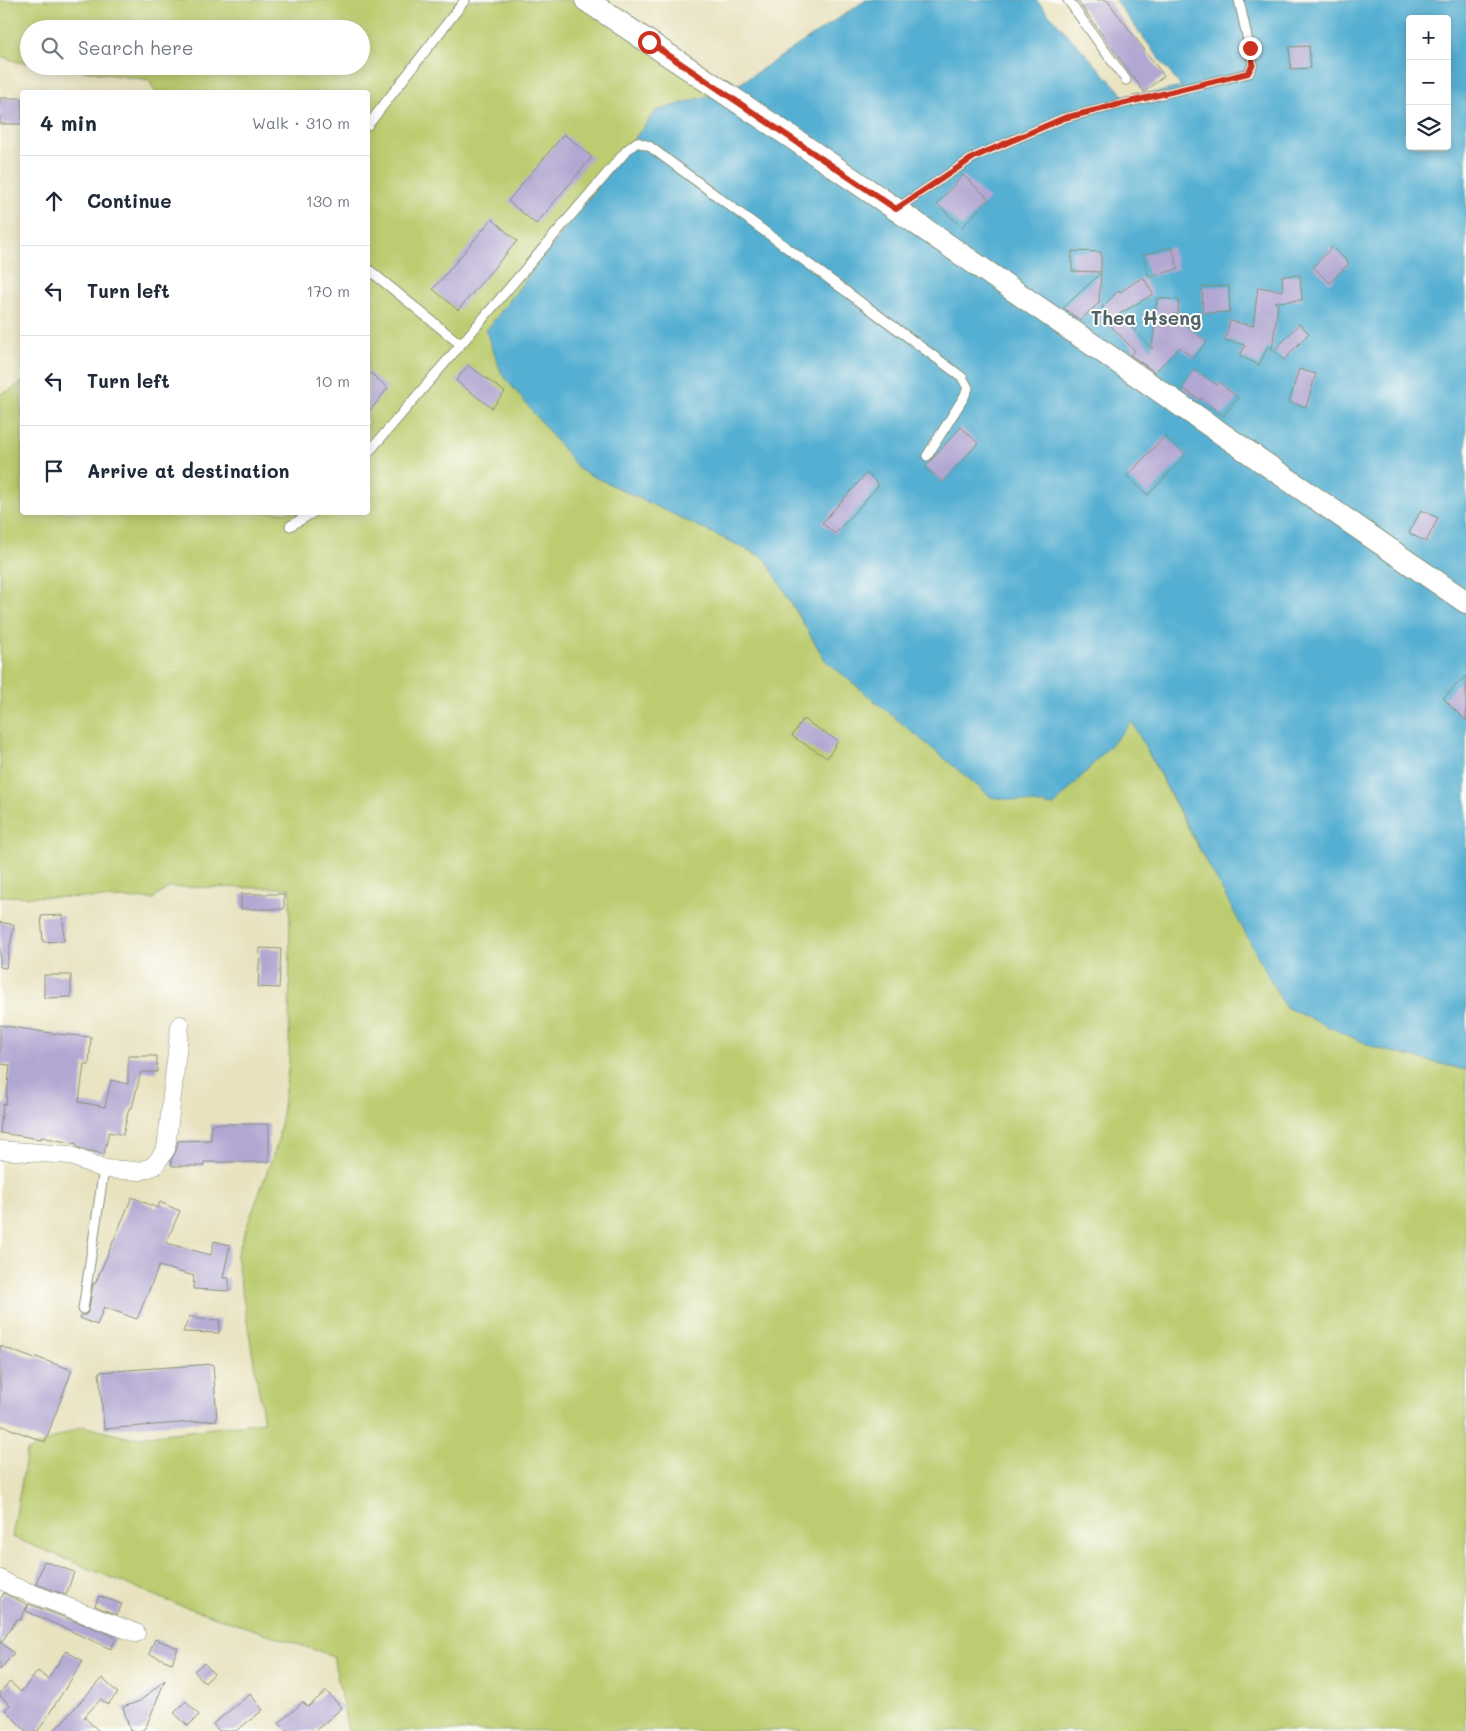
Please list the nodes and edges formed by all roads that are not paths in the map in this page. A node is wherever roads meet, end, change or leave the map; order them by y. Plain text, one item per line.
1 (465, 0) edge
2 (586, 0) edge
3 (1068, 0) edge
4 (1239, 0) edge
5 (1126, 80) dead end
6 (370, 122) edge
7 (896, 209) junction
8 (370, 272) edge
9 (460, 344) junction
10 (370, 451) edge
11 (927, 456) dead end
12 (309, 515) edge
13 (290, 526) dead end
14 (1466, 602) edge
15 (180, 1025) dead end
16 (0, 1150) edge
17 (104, 1169) junction
18 (83, 1309) dead end
19 (0, 1579) edge
20 (136, 1633) dead end

1 - 6 lane
2 - 7 street
3 - 5 lane
4 - 7 lane
7 - 14 street
8 - 9 lane
9 - 10 lane
9 - 11 lane
12 - 13 lane
15 - 17 street
16 - 17 street
17 - 18 lane
19 - 20 street

